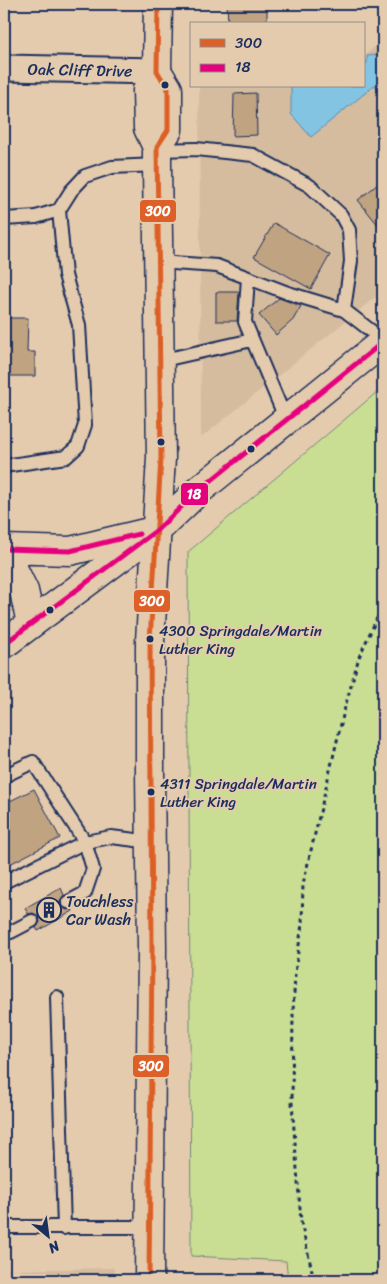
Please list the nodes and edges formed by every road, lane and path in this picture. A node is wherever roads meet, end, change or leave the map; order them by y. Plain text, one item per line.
1 (158, 4) edge
2 (4, 68) edge
3 (157, 71) junction
4 (157, 154) junction
5 (59, 210) junction
6 (4, 219) edge
7 (158, 262) junction
8 (248, 278) junction
9 (344, 310) junction
10 (252, 340) junction
11 (383, 341) edge
12 (159, 361) junction
13 (286, 420) junction
14 (4, 466) edge
15 (156, 530) junction
16 (4, 550) edge
17 (383, 605) edge
18 (31, 623) junction
19 (4, 644) edge
20 (4, 776) edge
21 (85, 842) junction
22 (152, 842) junction
23 (4, 882) edge
24 (68, 902) dead end
25 (32, 921) dead end
26 (4, 931) edge
27 (57, 997) dead end
28 (4, 1227) edge
29 (150, 1227) junction
30 (64, 1228) junction
31 (149, 1280) edge
32 (314, 1280) edge

1 - 3 main road
2 - 3 street, Oak Cliff Drive
3 - 4 main road
4 - 5 lane
4 - 7 main road
4 - 9 lane
5 - 6 lane
5 - 14 lane
7 - 8 lane
7 - 12 main road
8 - 9 lane
8 - 10 lane
9 - 11 lane
10 - 12 lane
10 - 13 lane
11 - 13 main road
12 - 15 main road
13 - 15 main road
15 - 16 main road
15 - 18 main road
15 - 22 main road
16 - 18 main road
17 - 32 path
18 - 19 main road
20 - 21 lane
21 - 22 lane
21 - 23 lane
21 - 24 lane
22 - 29 main road
25 - 26 lane
27 - 30 lane
28 - 30 lane
29 - 30 lane
29 - 31 main road

